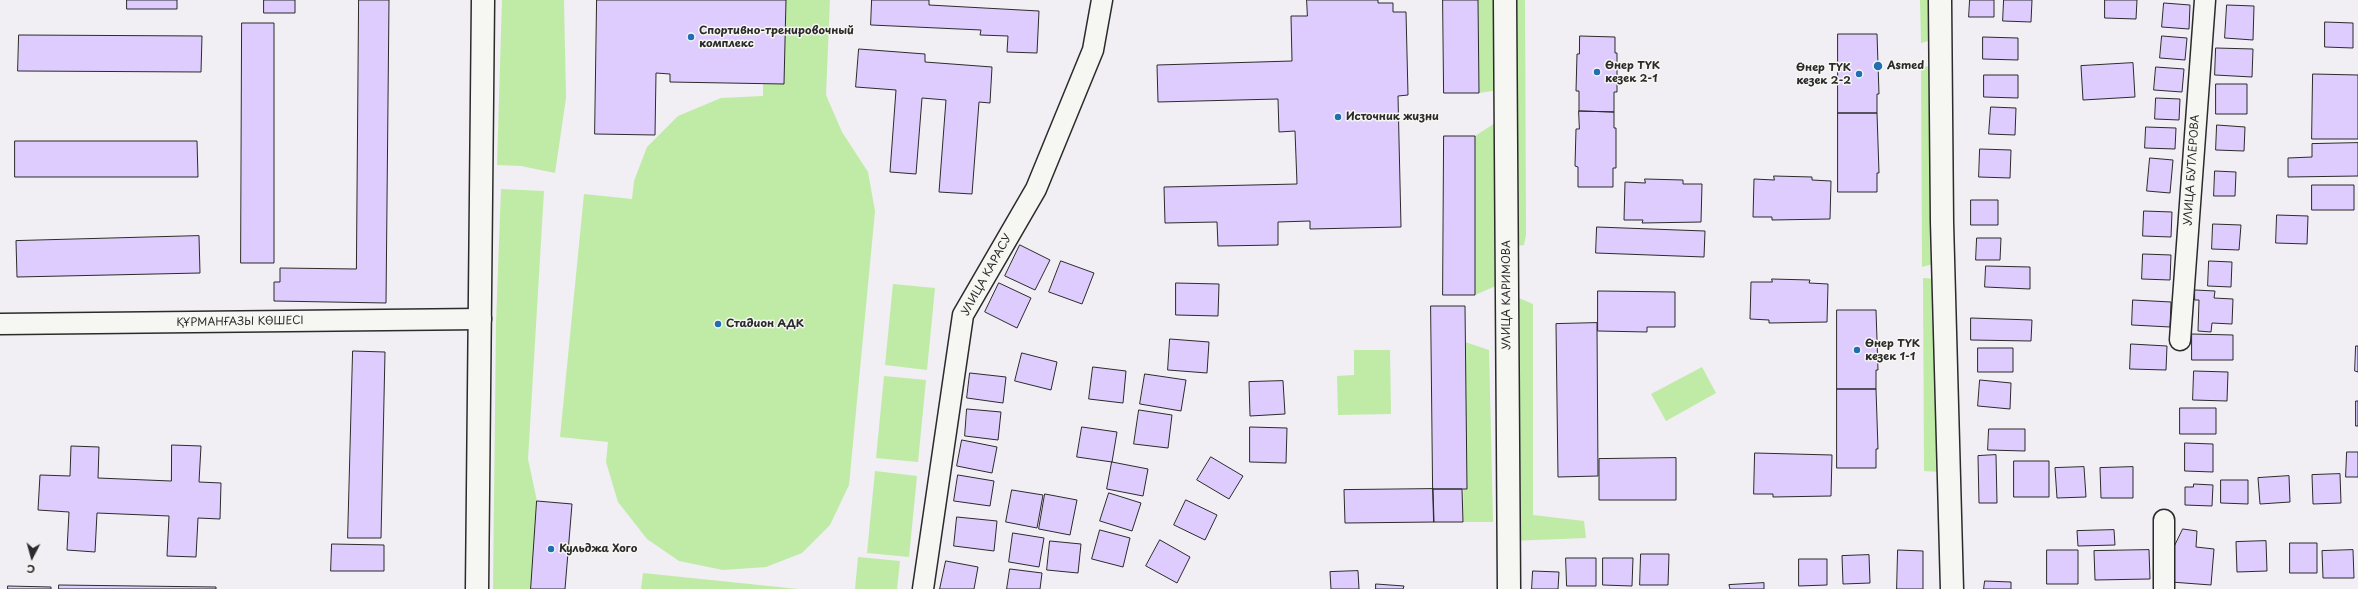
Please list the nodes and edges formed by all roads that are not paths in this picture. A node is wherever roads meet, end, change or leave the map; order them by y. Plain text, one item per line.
1 (483, 0) edge
2 (1102, 0) edge
3 (1505, 0) edge
4 (1940, 0) edge
5 (2204, 0) edge
6 (481, 320) junction
7 (0, 324) edge
8 (2180, 340) dead end
9 (2164, 520) dead end
10 (477, 589) edge
11 (923, 589) edge
12 (1509, 589) edge
13 (1952, 589) edge
14 (2164, 589) edge

1 - 6 street
2 - 11 street, УЛИЦА КАРАСУ
3 - 12 street, УЛИЦА КАРИМОВА
4 - 13 street
5 - 8 street, УЛИЦА БУТЛЕРОВА
6 - 7 street, ҚҰРМАНҒАЗЫ КӨШЕСІ
6 - 10 street
9 - 14 street

